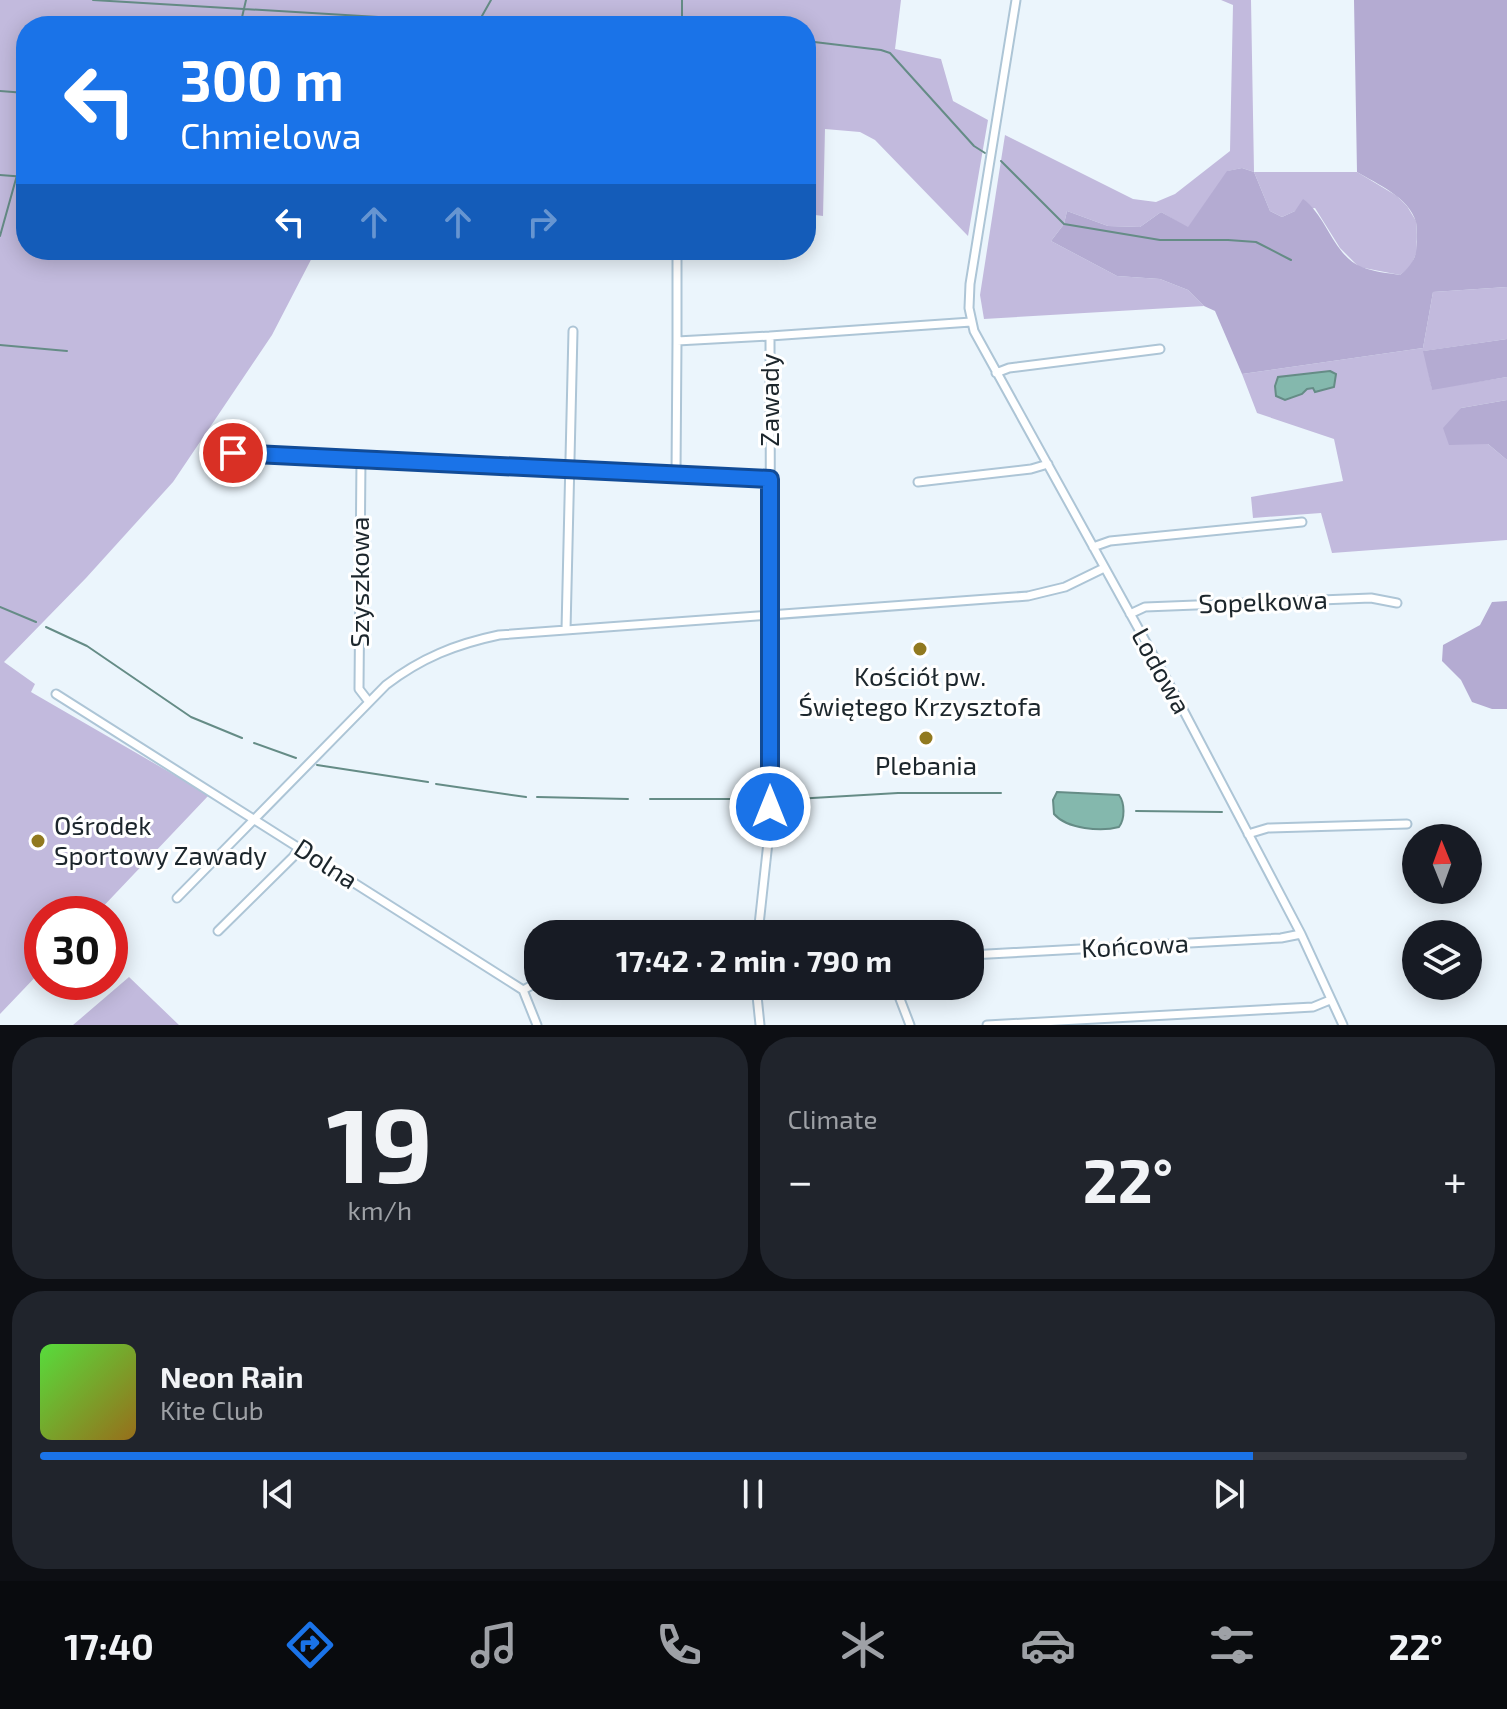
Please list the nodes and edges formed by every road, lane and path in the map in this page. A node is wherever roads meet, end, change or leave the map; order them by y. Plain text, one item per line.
1 (1016, 0) edge
2 (677, 260) edge
3 (971, 322) junction
4 (573, 331) dead end
5 (770, 336) junction
6 (677, 341) junction
7 (1160, 349) dead end
8 (996, 373) junction
9 (207, 452) dead end
10 (361, 459) junction
11 (1048, 464) junction
12 (569, 468) junction
13 (676, 474) junction
14 (770, 479) junction
15 (918, 482) dead end
16 (1302, 522) dead end
17 (1093, 547) junction
18 (1104, 568) junction
19 (1397, 603) dead end
20 (771, 614) junction
21 (1130, 614) junction
22 (566, 630) junction
23 (56, 694) dead end
24 (369, 702) junction
25 (255, 819) junction
26 (1402, 824) edge
27 (1248, 834) junction
28 (299, 848) junction
29 (177, 898) dead end
30 (759, 920) edge
31 (218, 931) dead end
32 (1301, 934) junction
33 (984, 954) edge
34 (523, 990) joint
35 (757, 1000) edge
36 (900, 1000) edge
37 (1330, 1000) junction
38 (537, 1025) edge
39 (760, 1025) edge
40 (910, 1025) edge
41 (987, 1025) edge
42 (1343, 1025) edge

1 - 3 street
2 - 6 street
3 - 5 street
3 - 8 street, Lodowa
4 - 12 street
5 - 6 street, Zawady
5 - 14 street, Zawady
6 - 13 street
7 - 8 street
8 - 11 street, Lodowa
9 - 10 street
10 - 12 street
10 - 24 street, Szyszkowa
11 - 15 street
11 - 17 street, Lodowa
12 - 13 street
12 - 22 street
13 - 14 street
14 - 20 street, Zawady
16 - 17 street
17 - 18 street, Lodowa
18 - 20 street
18 - 21 street, Lodowa
19 - 21 street, Sopelkowa
20 - 22 street
20 - 30 street, Zawady
21 - 27 street, Lodowa
22 - 24 street
23 - 25 street, Dolna
24 - 25 street
25 - 28 street, Dolna
25 - 29 street
26 - 27 street
27 - 32 street, Lodowa
28 - 31 street
28 - 34 street, Dolna
32 - 33 street, Końcowa
32 - 37 street, Lodowa
34 - 38 street
35 - 39 street
36 - 40 street
37 - 41 street
37 - 42 street, Lodowa

